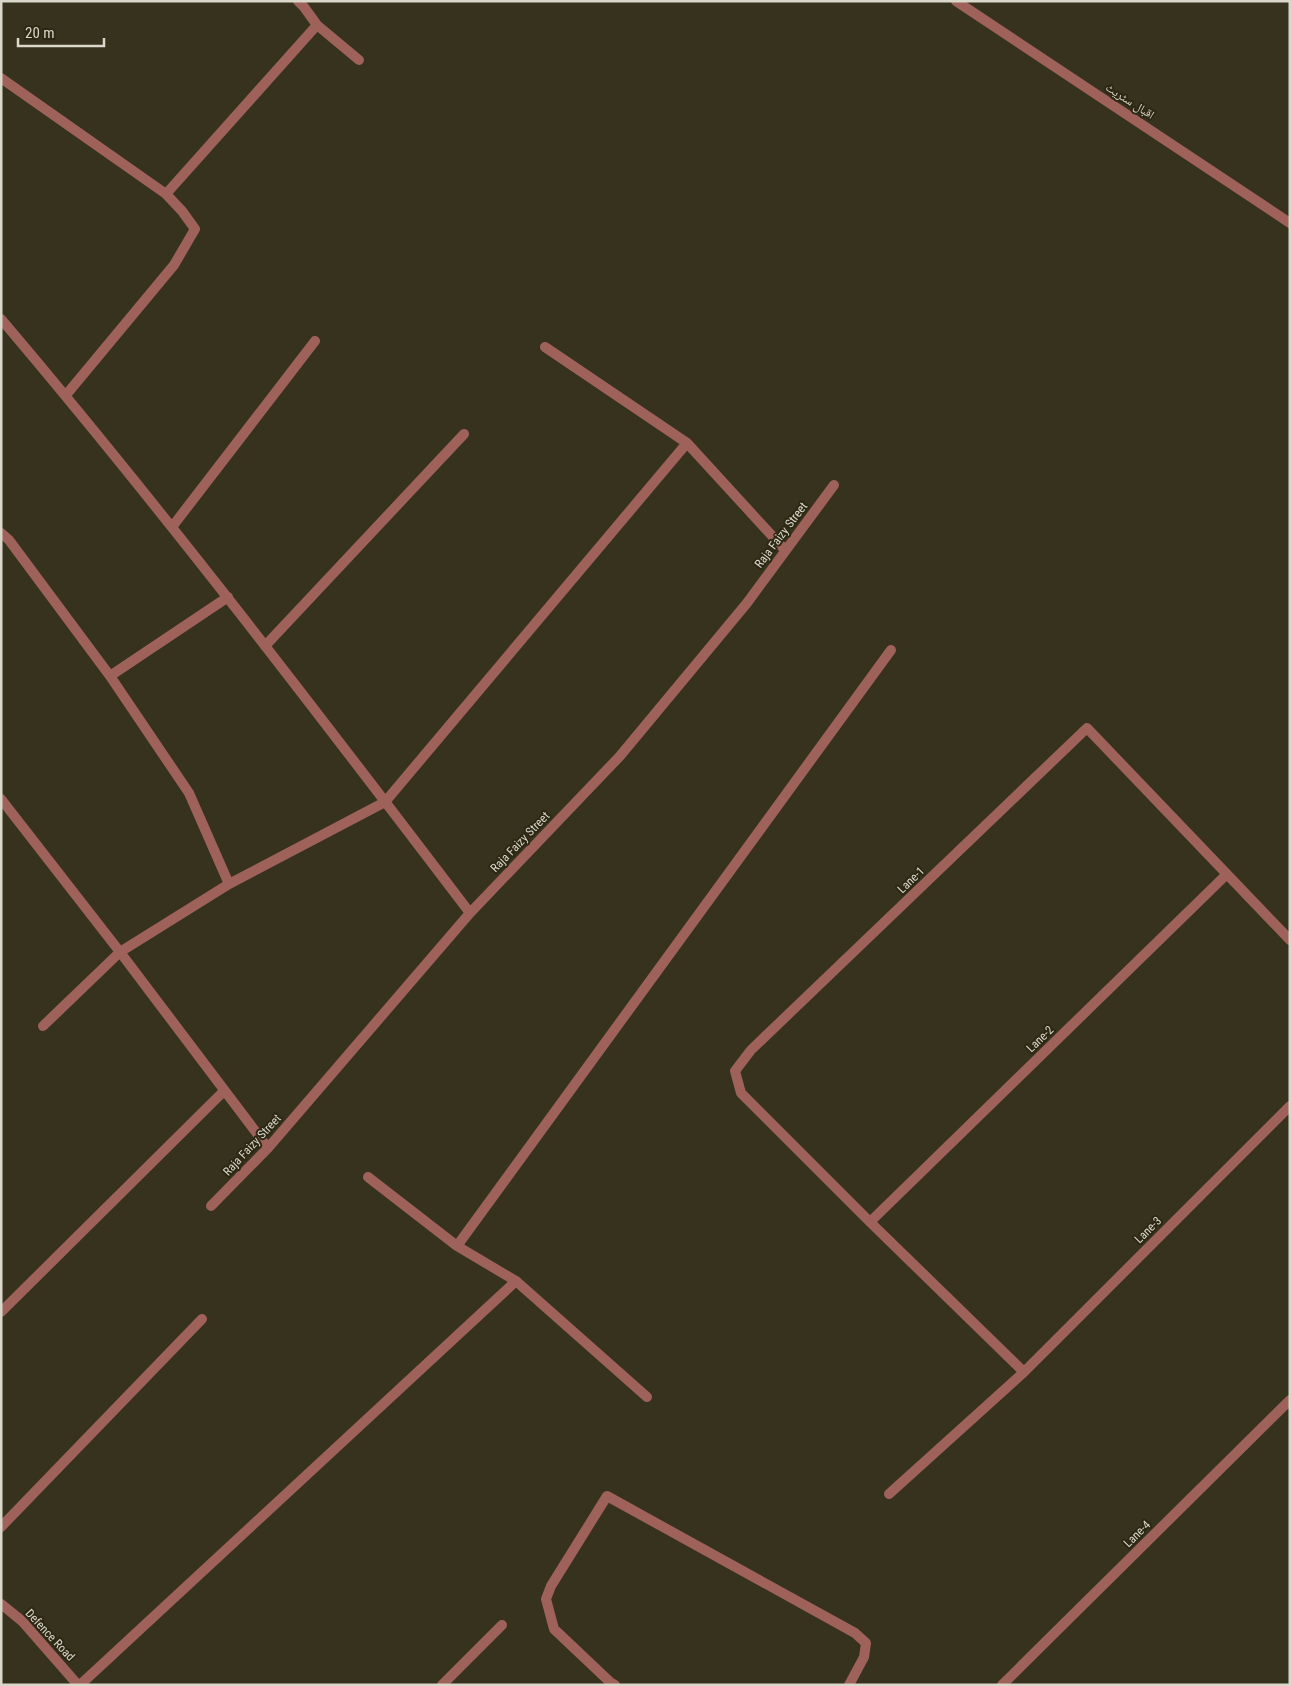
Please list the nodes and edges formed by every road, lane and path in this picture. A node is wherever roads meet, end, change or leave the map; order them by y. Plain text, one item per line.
1 (298, 1) edge
2 (956, 1) edge
3 (317, 25) junction
4 (359, 60) dead end
5 (1, 78) edge
6 (166, 194) junction
7 (1290, 223) edge
8 (1, 319) edge
9 (315, 341) dead end
10 (545, 347) dead end
11 (66, 395) junction
12 (464, 434) dead end
13 (687, 443) junction
14 (834, 485) dead end
15 (172, 527) junction
16 (1, 533) edge
17 (786, 550) junction
18 (228, 597) junction
19 (265, 646) junction
20 (891, 650) dead end
21 (110, 676) junction
22 (1, 799) edge
23 (385, 802) junction
24 (1227, 874) junction
25 (228, 884) junction
26 (470, 913) junction
27 (1290, 940) edge
28 (120, 952) junction
29 (43, 1026) dead end
30 (224, 1091) junction
31 (1290, 1106) edge
32 (268, 1148) junction
33 (368, 1177) dead end
34 (211, 1206) dead end
35 (870, 1222) junction
36 (457, 1246) junction
37 (516, 1281) junction
38 (1, 1312) edge
39 (202, 1319) dead end
40 (1024, 1372) junction
41 (647, 1397) dead end
42 (1290, 1400) edge
43 (889, 1494) dead end
44 (1, 1527) edge
45 (1, 1604) edge
46 (502, 1625) dead end
47 (79, 1685) edge
48 (442, 1685) edge
49 (614, 1685) edge
50 (850, 1685) edge
51 (1002, 1685) edge

1 - 3 street
2 - 7 street, اقبال سٹریٹ
3 - 4 street
3 - 6 street
5 - 6 street
6 - 11 street
8 - 11 street
9 - 15 street
10 - 13 street
11 - 15 street
12 - 19 street
13 - 17 street
13 - 23 street
14 - 17 street, Raja Faizy Street
15 - 18 street
16 - 21 street
17 - 26 street, Raja Faizy Street
18 - 19 street
18 - 21 street
19 - 23 street
20 - 36 street
21 - 25 street
22 - 28 street
23 - 25 street
23 - 26 street
24 - 27 street
24 - 35 street, Lane-2
24 - 35 street, Lane-1
25 - 28 street
26 - 32 street, Raja Faizy Street
28 - 29 street
28 - 30 street
30 - 32 street
30 - 38 street
31 - 40 street, Lane-3
32 - 34 street, Raja Faizy Street
33 - 36 street
35 - 40 street
36 - 37 street
37 - 41 street
37 - 47 street
39 - 44 street
40 - 43 street, Lane-3
42 - 51 street, Lane-4
45 - 47 street, Defence Road
46 - 48 street
49 - 50 street

